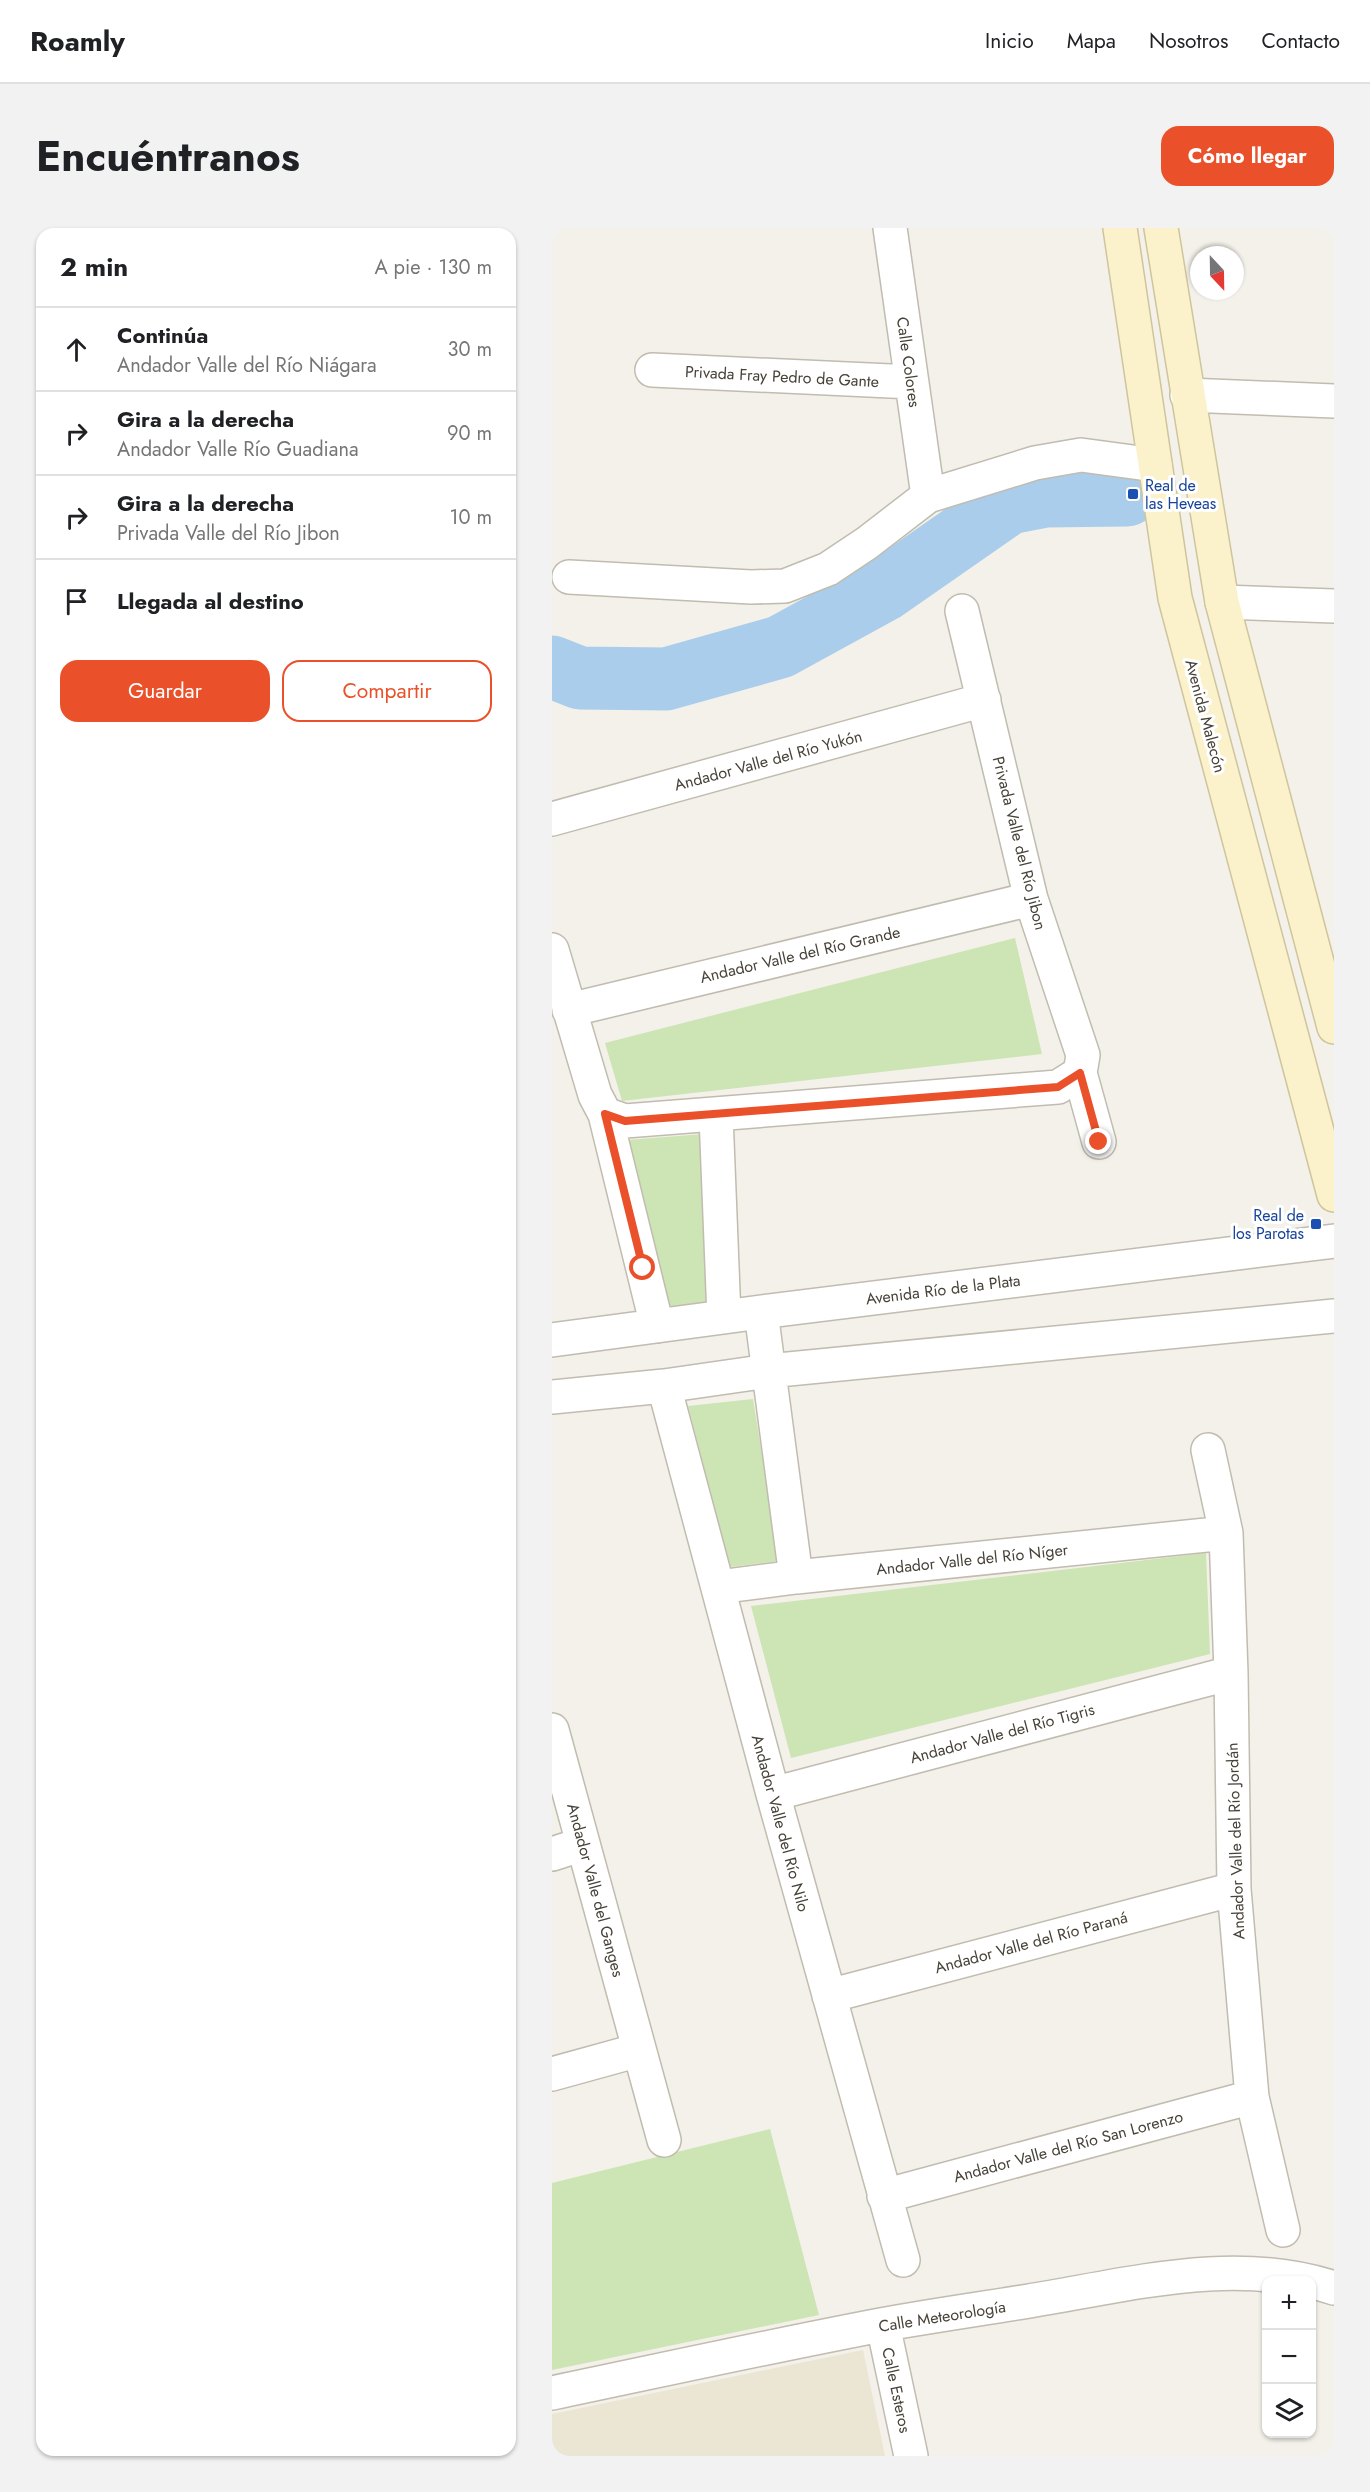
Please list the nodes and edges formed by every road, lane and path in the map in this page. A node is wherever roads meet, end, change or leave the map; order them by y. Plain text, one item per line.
1 (890, 228) edge
2 (1120, 228) edge
3 (1161, 228) edge
4 (652, 370) dead end
5 (912, 382) junction
6 (1187, 395) junction
7 (1334, 401) edge
8 (1155, 465) junction
9 (928, 495) junction
10 (570, 577) dead end
11 (1222, 602) junction
12 (1334, 606) edge
13 (962, 611) dead end
14 (984, 700) junction
15 (1261, 750) junction
16 (1218, 759) junction
17 (552, 819) edge
18 (1031, 899) junction
19 (552, 950) edge
20 (569, 1010) junction
21 (1334, 1027) edge
22 (1080, 1073) junction
23 (605, 1114) junction
24 (716, 1115) junction
25 (1099, 1142) dead end
26 (1334, 1195) edge
27 (1334, 1241) edge
28 (760, 1312) junction
29 (1334, 1316) edge
30 (724, 1317) junction
31 (657, 1326) junction
32 (552, 1340) edge
33 (768, 1371) junction
34 (664, 1386) junction
35 (552, 1397) edge
36 (1208, 1450) dead end
37 (1226, 1533) junction
38 (795, 1577) junction
39 (718, 1587) junction
40 (1231, 1673) junction
41 (552, 1730) edge
42 (772, 1794) junction
43 (583, 1844) junction
44 (552, 1854) edge
45 (1234, 1888) junction
46 (829, 1996) junction
47 (639, 2050) junction
48 (552, 2074) edge
49 (1251, 2097) junction
50 (664, 2140) dead end
51 (884, 2196) junction
52 (1283, 2230) dead end
53 (903, 2260) dead end
54 (1334, 2288) edge
55 (883, 2325) junction
56 (552, 2393) edge
57 (911, 2456) edge

1 - 5 street, Calle Colores
2 - 8 street, Avenida Malecón
3 - 6 street
4 - 5 street, Privada Fray Pedro de Gante
5 - 9 street, Calle Colores
6 - 7 street
6 - 11 street
8 - 9 street
8 - 16 street, Avenida Malecón
9 - 10 street
11 - 12 street
11 - 15 street
13 - 14 street, Privada Valle del Río Jibon
14 - 17 street, Andador Valle del Río Yukón
14 - 18 street, Privada Valle del Río Jibon
15 - 16 street
15 - 21 street
16 - 26 street, Avenida Malecón
18 - 20 street, Andador Valle del Río Grande
18 - 22 street, Privada Valle del Río Jibon
19 - 20 street
20 - 23 street
22 - 24 street
22 - 25 street, Privada Valle del Río Jibon
23 - 24 street
23 - 31 street
24 - 30 street
27 - 28 street, Avenida Río de la Plata
28 - 30 street, Avenida Río de la Plata
28 - 33 street
29 - 33 street
30 - 31 street, Avenida Río de la Plata
31 - 32 street, Avenida Río de la Plata
33 - 34 street
33 - 38 street
34 - 35 street
34 - 39 street, Andador Valle del Río Nilo
36 - 37 street, Andador Valle del Río Jordán
37 - 38 street, Andador Valle del Río Níger
37 - 40 street, Andador Valle del Río Jordán
38 - 39 street, Andador Valle del Río Níger
39 - 42 street, Andador Valle del Río Nilo
40 - 42 street, Andador Valle del Río Tigris
40 - 45 street, Andador Valle del Río Jordán
41 - 43 street, Andador Valle del Ganges
42 - 46 street, Andador Valle del Río Nilo
43 - 44 street
43 - 47 street, Andador Valle del Ganges
45 - 46 street, Andador Valle del Río Paraná
45 - 49 street, Andador Valle del Río Jordán
46 - 51 street, Andador Valle del Río Nilo
47 - 48 street
47 - 50 street, Andador Valle del Ganges
49 - 51 street, Andador Valle del Río San Lorenzo
49 - 52 street, Andador Valle del Río Jordán
51 - 53 street, Andador Valle del Río Nilo
54 - 55 street, Calle Meteorología
55 - 56 street, Calle Meteorología
55 - 57 street, Calle Esteros

